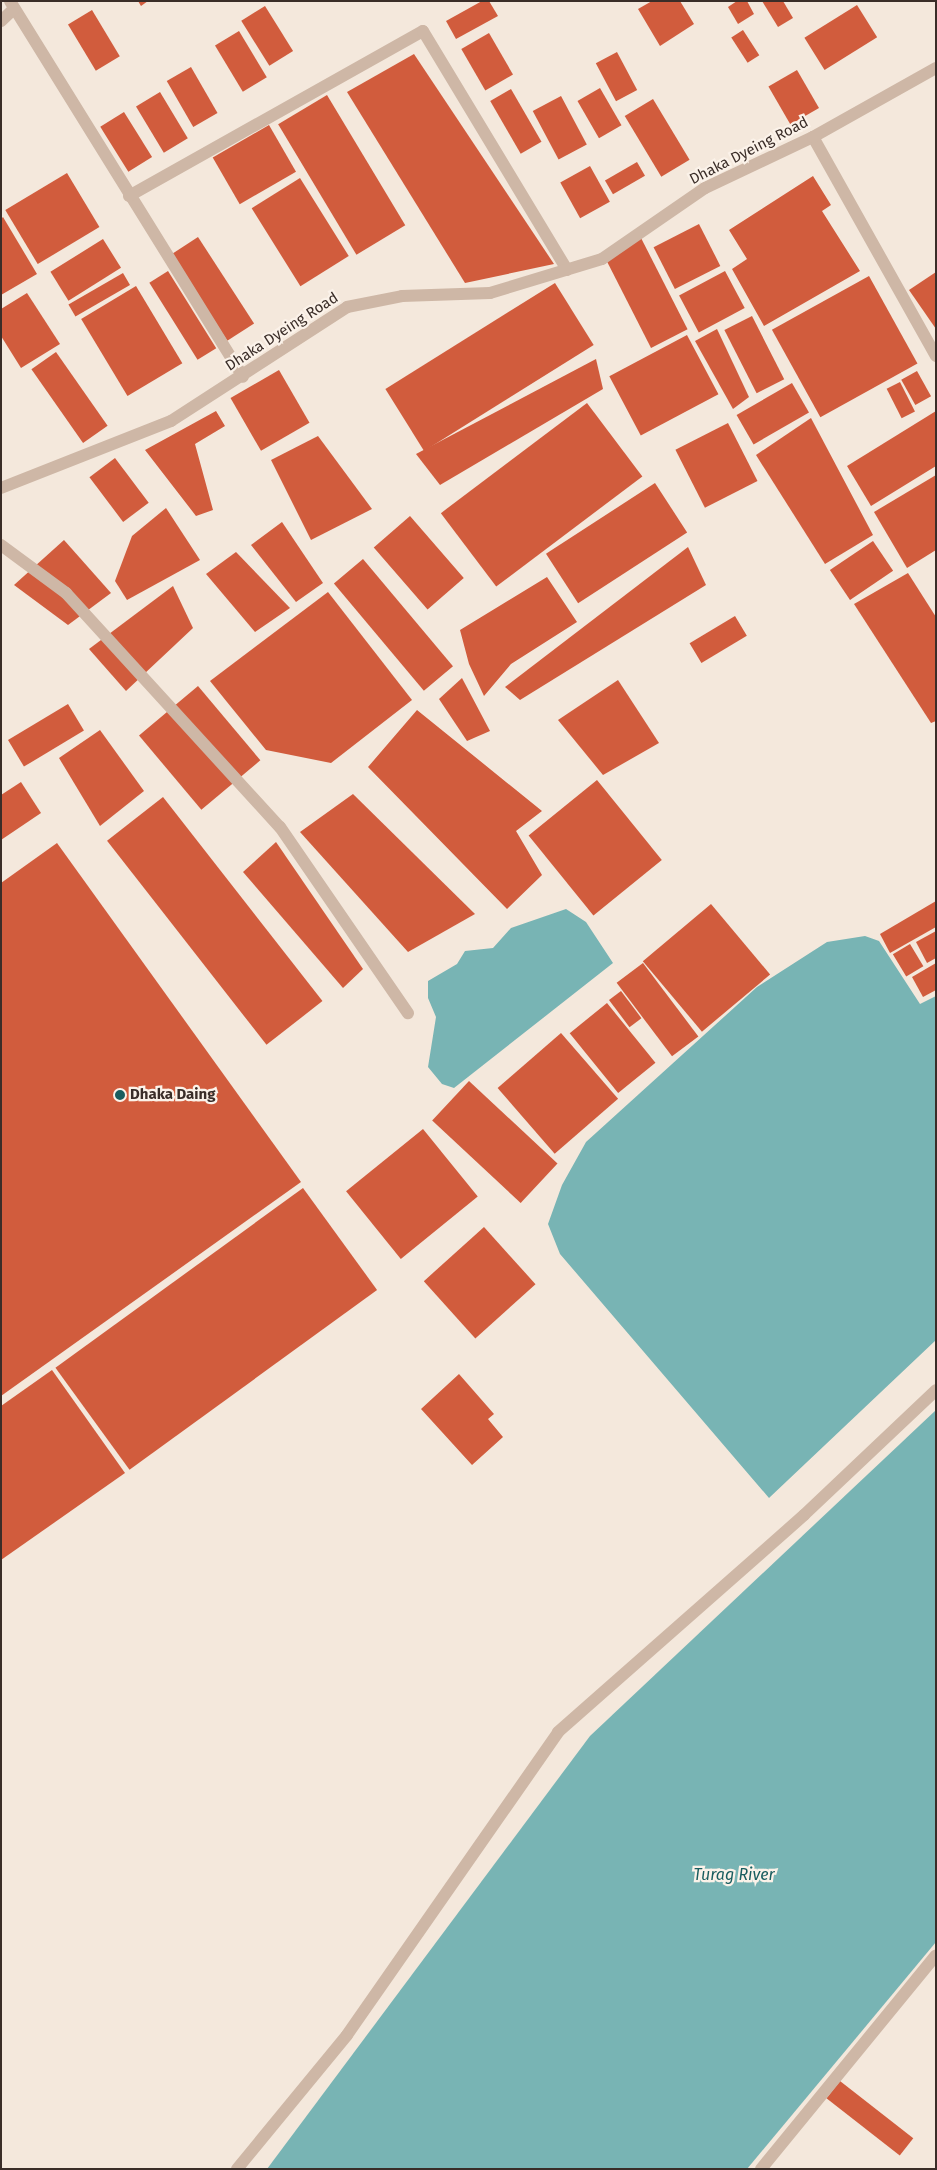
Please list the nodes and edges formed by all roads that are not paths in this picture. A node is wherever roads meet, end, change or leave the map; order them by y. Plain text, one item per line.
1 (12, 5) edge
2 (1, 21) edge
3 (936, 68) edge
4 (814, 137) junction
5 (129, 196) junction
6 (567, 270) junction
7 (936, 356) edge
8 (243, 377) junction
9 (1, 488) edge
10 (1, 545) edge
11 (408, 1013) dead end
12 (936, 1390) edge
13 (936, 1955) edge
14 (237, 2169) edge
15 (760, 2169) edge

1 - 2 street
1 - 5 street
3 - 4 street, Dhaka Dyeing Road
4 - 6 street, Dhaka Dyeing Road
4 - 7 street
5 - 6 street
5 - 8 street
6 - 8 street, Dhaka Dyeing Road
8 - 9 street, Dhaka Dyeing Road
10 - 11 street
12 - 14 street
13 - 15 street

